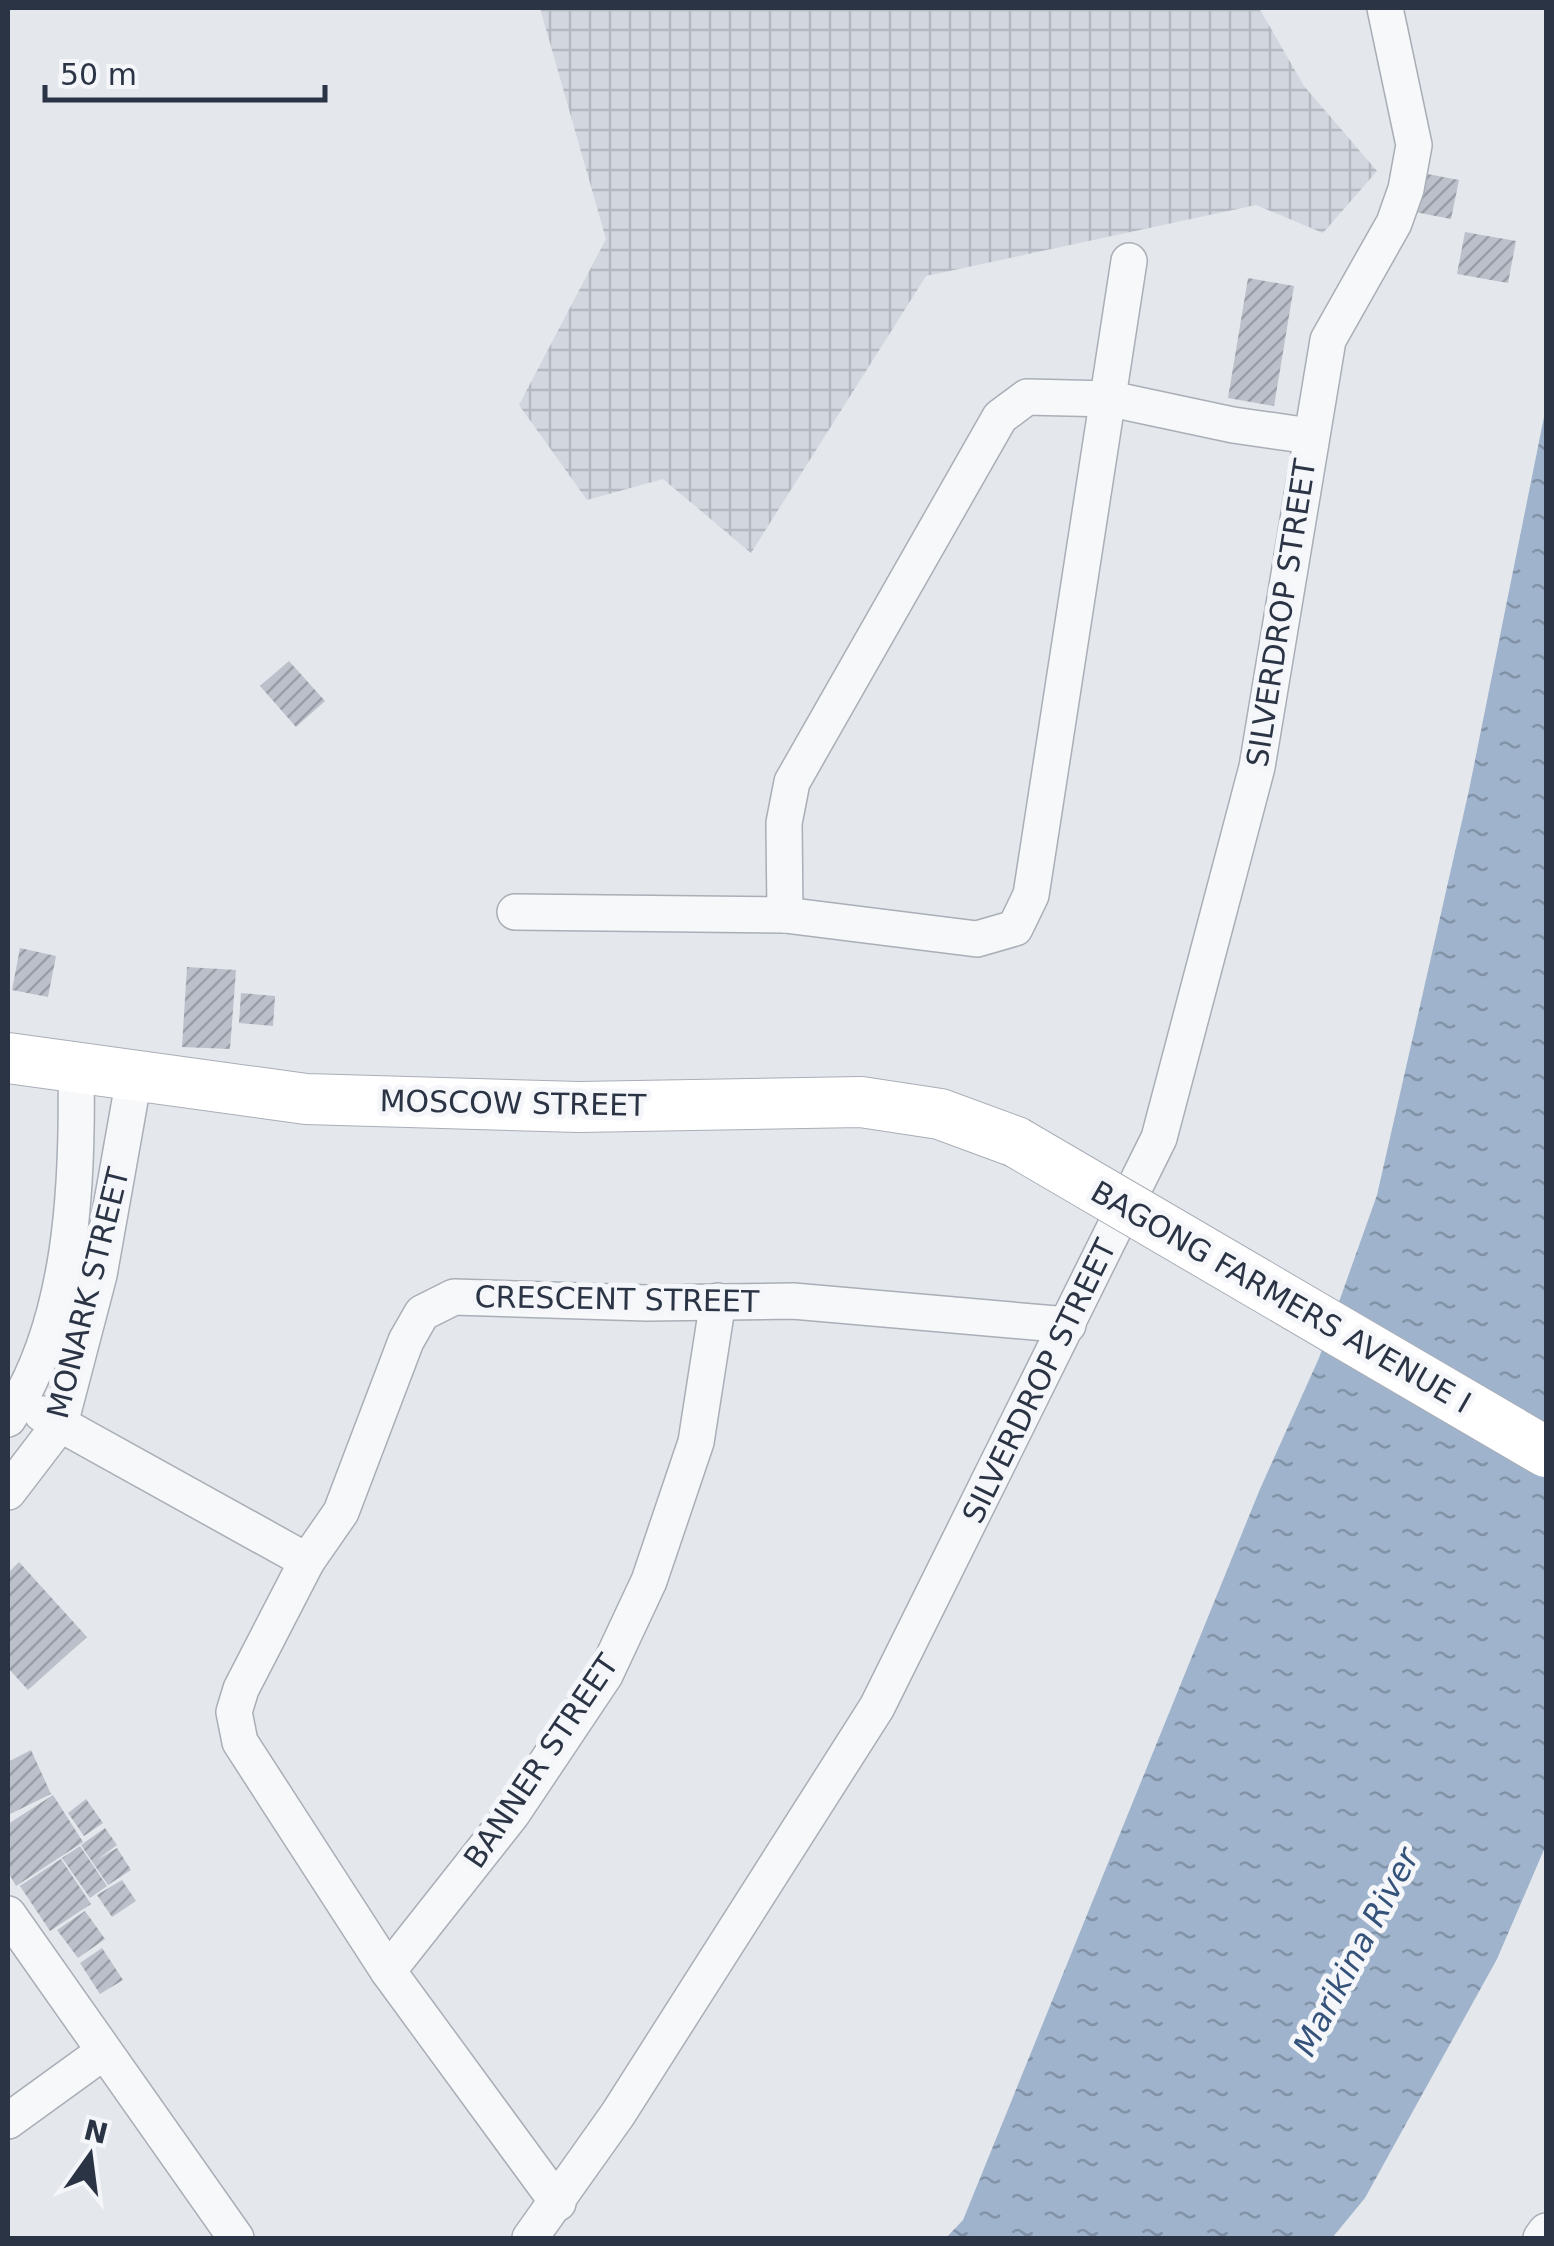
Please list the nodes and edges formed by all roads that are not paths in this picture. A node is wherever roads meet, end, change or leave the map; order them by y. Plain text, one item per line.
1 (1384, 8) edge
2 (1129, 261) dead end
3 (1110, 399) junction
4 (1310, 436) junction
5 (514, 912) dead end
6 (785, 915) junction
7 (8, 1058) edge
8 (76, 1070) junction
9 (134, 1078) junction
10 (1016, 1142) joint
11 (718, 1300) junction
12 (1068, 1325) junction
13 (14, 1410) edge
14 (60, 1424) junction
15 (1546, 1452) edge
16 (8, 1492) edge
17 (307, 1561) junction
18 (8, 1914) edge
19 (388, 1971) junction
20 (102, 2053) junction
21 (8, 2121) edge
22 (558, 2203) junction
23 (1546, 2232) edge
24 (236, 2238) edge
25 (530, 2238) edge
26 (1542, 2238) edge

1 - 4 street, SILVERDROP STREET
2 - 3 street
3 - 4 street
3 - 6 street
3 - 6 street
4 - 12 street, SILVERDROP STREET
5 - 6 street
7 - 8 street, MOSCOW STREET
8 - 9 street, MOSCOW STREET
8 - 13 street, MONARK STREET
9 - 10 street, MOSCOW STREET
9 - 14 street, MONARK STREET
10 - 15 street, BAGONG FARMERS AVENUE I, bridge
11 - 12 street, CRESCENT STREET
11 - 17 street, CRESCENT STREET
11 - 19 street, BANNER STREET
12 - 22 street, SILVERDROP STREET
13 - 14 street
14 - 16 street, MONARK STREET
14 - 17 street
17 - 19 street, CRESCENT STREET
18 - 20 street
19 - 22 street, CRESCENT STREET
20 - 21 street
20 - 24 street
22 - 25 street, SILVERDROP STREET
23 - 26 street

